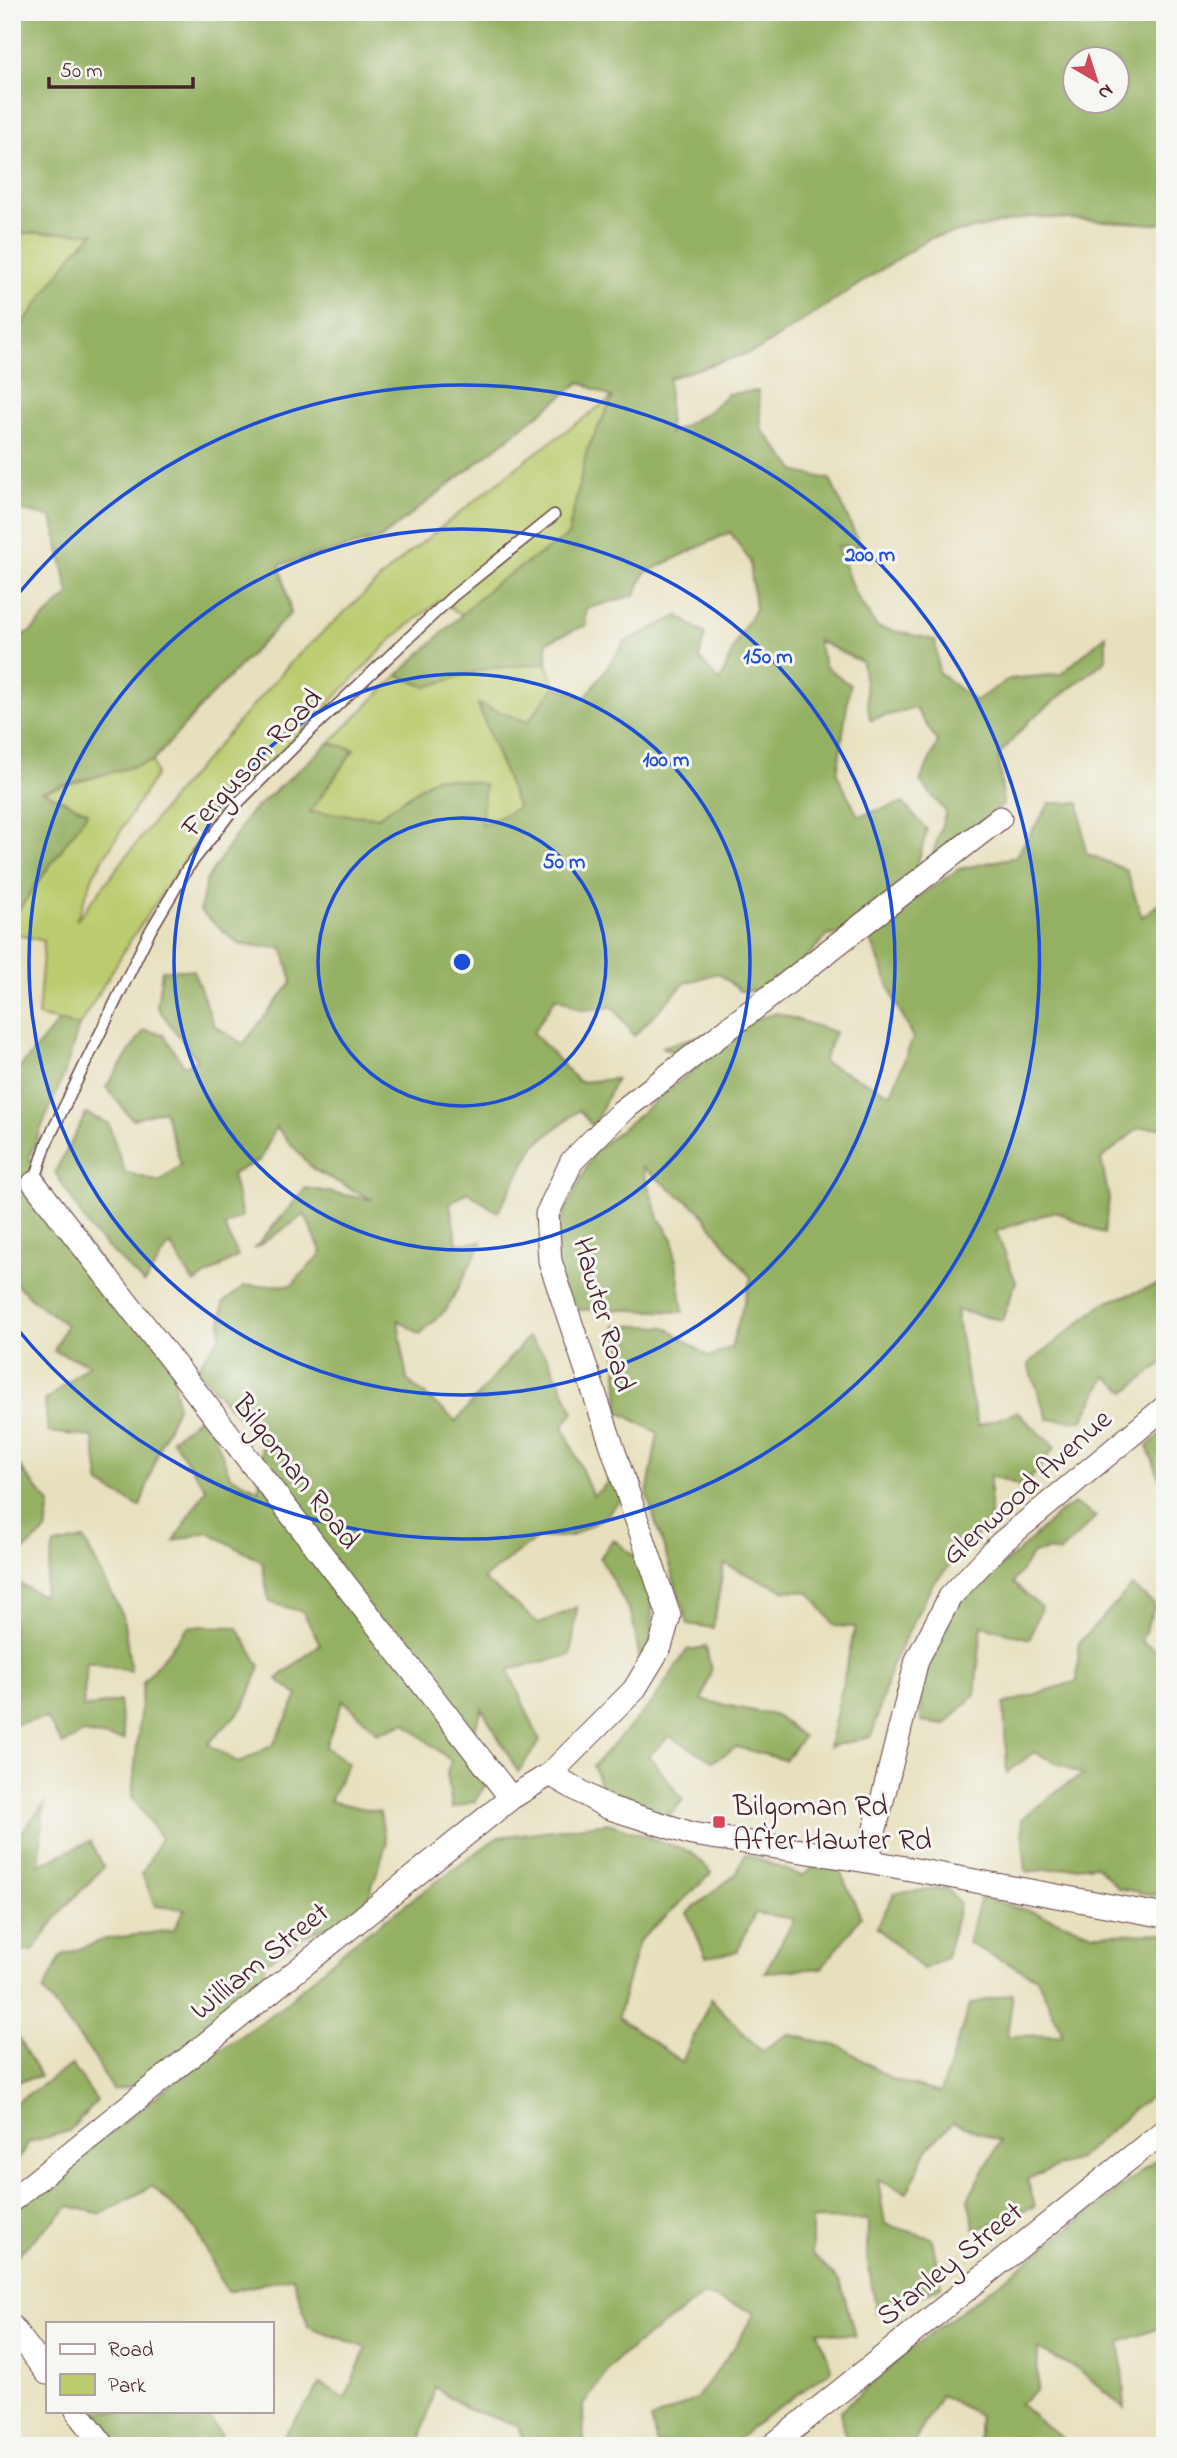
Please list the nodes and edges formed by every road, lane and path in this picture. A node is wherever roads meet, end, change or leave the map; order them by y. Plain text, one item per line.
1 (554, 515) dead end
2 (1000, 818) dead end
3 (34, 1183) joint
4 (1165, 1407) edge
5 (550, 1774) junction
6 (511, 1797) junction
7 (867, 1861) junction
8 (1165, 1916) edge
9 (1165, 2130) edge
10 (12, 2200) edge
11 (12, 2328) edge
12 (46, 2372) edge
13 (77, 2412) edge
14 (104, 2446) edge
15 (772, 2446) edge

1 - 3 lane, Ferguson Road
2 - 5 street, Hawter Road
3 - 6 street, Bilgoman Road
4 - 7 street, Glenwood Avenue
5 - 6 street, William Street
5 - 7 street
6 - 10 street, William Street
7 - 8 street
9 - 15 street, Stanley Street
11 - 12 street
13 - 14 street

